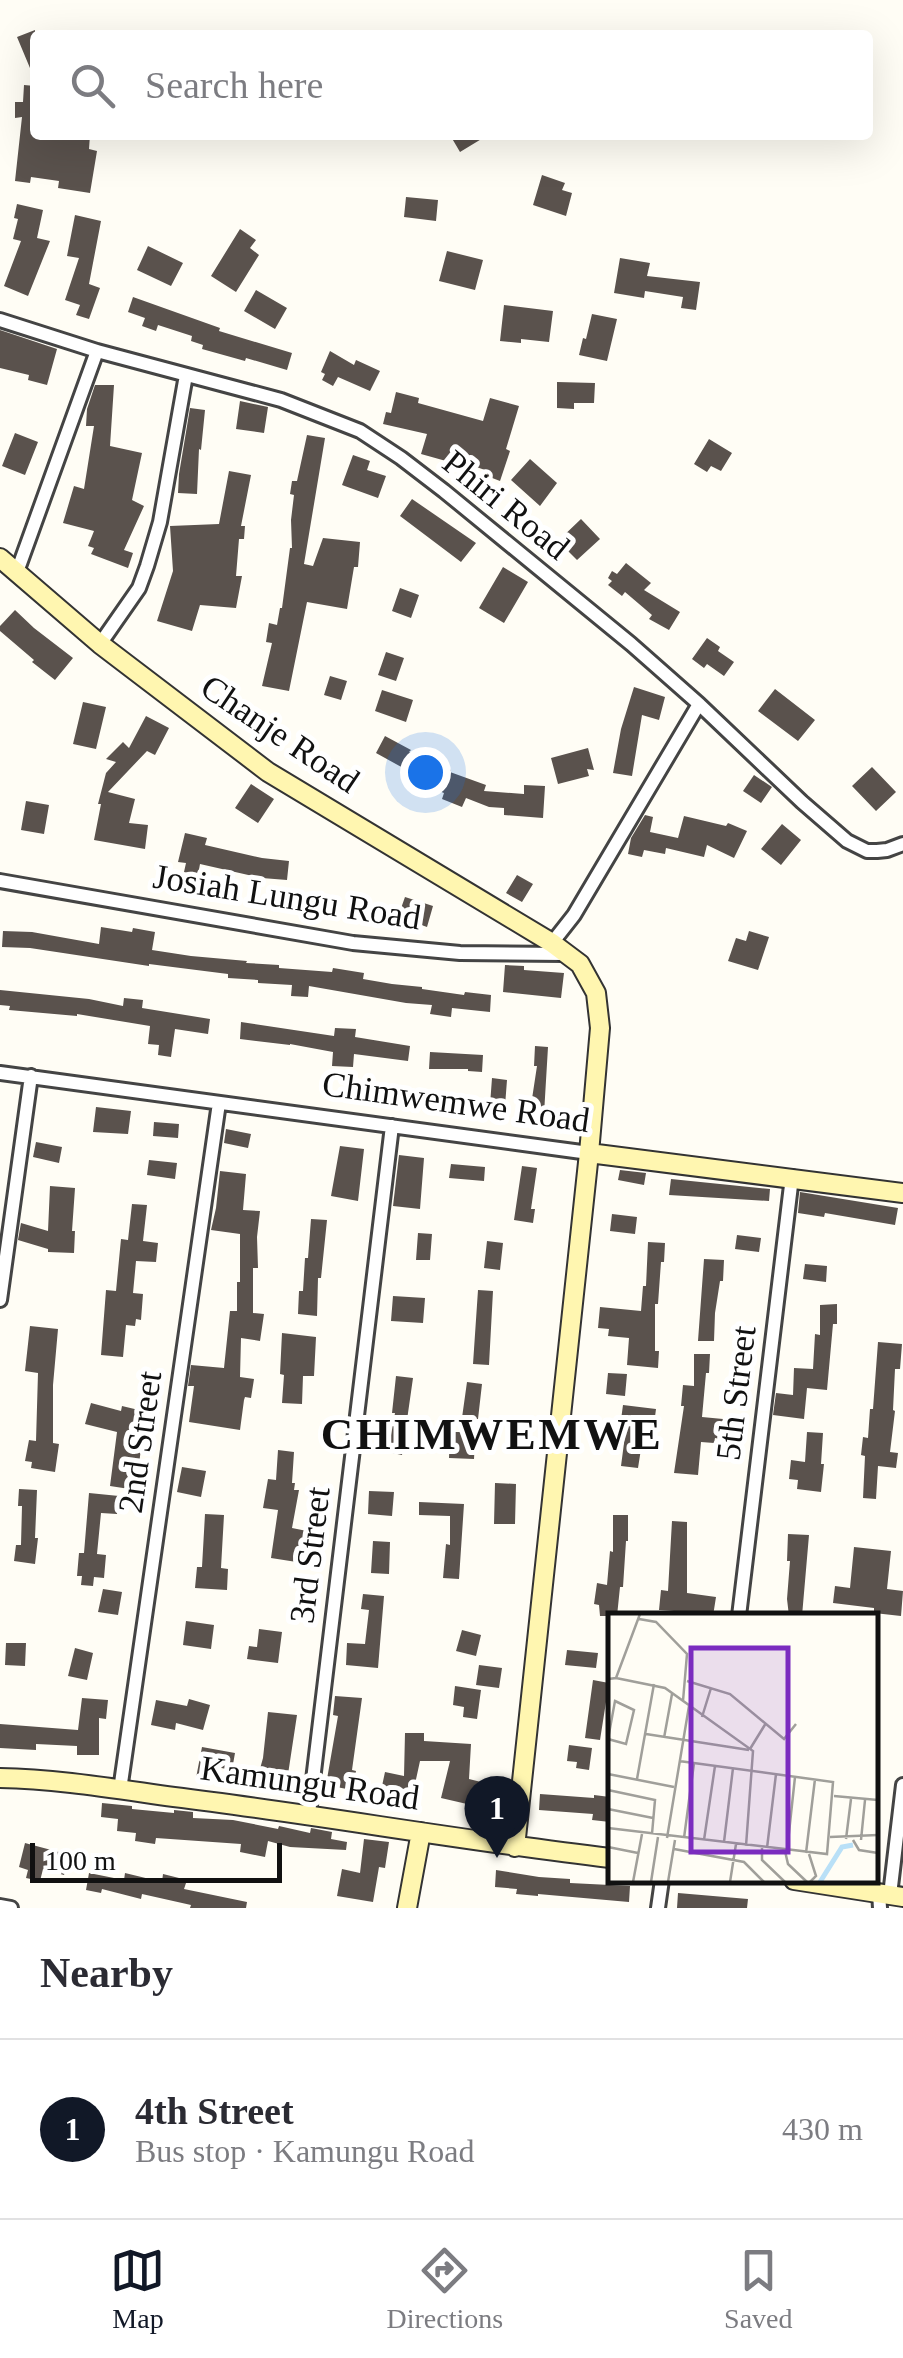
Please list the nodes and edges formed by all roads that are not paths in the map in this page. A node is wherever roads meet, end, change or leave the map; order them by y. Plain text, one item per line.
1 (0, 320) edge
2 (97, 351) junction
3 (186, 375) junction
4 (0, 558) edge
5 (17, 572) junction
6 (100, 644) junction
7 (699, 704) junction
8 (903, 844) edge
9 (0, 881) edge
10 (560, 948) junction
11 (0, 1073) edge
12 (30, 1076) junction
13 (219, 1104) junction
14 (392, 1126) junction
15 (590, 1153) junction
16 (792, 1177) junction
17 (903, 1193) edge
18 (0, 1300) edge
19 (739, 1613) edge
20 (0, 1778) edge
21 (903, 1785) edge
22 (120, 1790) junction
23 (309, 1814) junction
24 (421, 1832) junction
25 (515, 1847) junction
26 (608, 1858) edge
27 (662, 1883) edge
28 (810, 1883) edge
29 (888, 1898) edge
30 (0, 1906) edge
31 (11, 1908) edge
32 (407, 1908) edge
33 (658, 1908) edge

1 - 2 street, Phiri Road
2 - 3 street, Phiri Road
2 - 5 street
3 - 6 street
3 - 7 street, Phiri Road
4 - 5 street, Chanje Road
5 - 6 street, Chanje Road
6 - 10 street, Chanje Road
7 - 8 street, Phiri Road
7 - 10 street
9 - 10 street, Josiah Lungu Road
10 - 15 street, Chanje Road
11 - 12 street, Chimwemwe Road
12 - 13 street, Chimwemwe Road
12 - 18 street
13 - 14 street, Chimwemwe Road
13 - 22 street, 2nd Street
14 - 15 street, Chimwemwe Road
14 - 23 street, 3rd Street
15 - 16 street, Chimwemwe Road
15 - 25 street, Chanje Road
16 - 17 street, Chimwemwe Road
16 - 19 street, 5th Street
20 - 22 street, Kamungu Road
21 - 29 street
22 - 23 street, Kamungu Road
23 - 24 street, Kamungu Road
24 - 25 street, Kamungu Road
24 - 32 street
25 - 26 street, Kamungu Road
27 - 33 street
28 - 29 street
30 - 31 street

